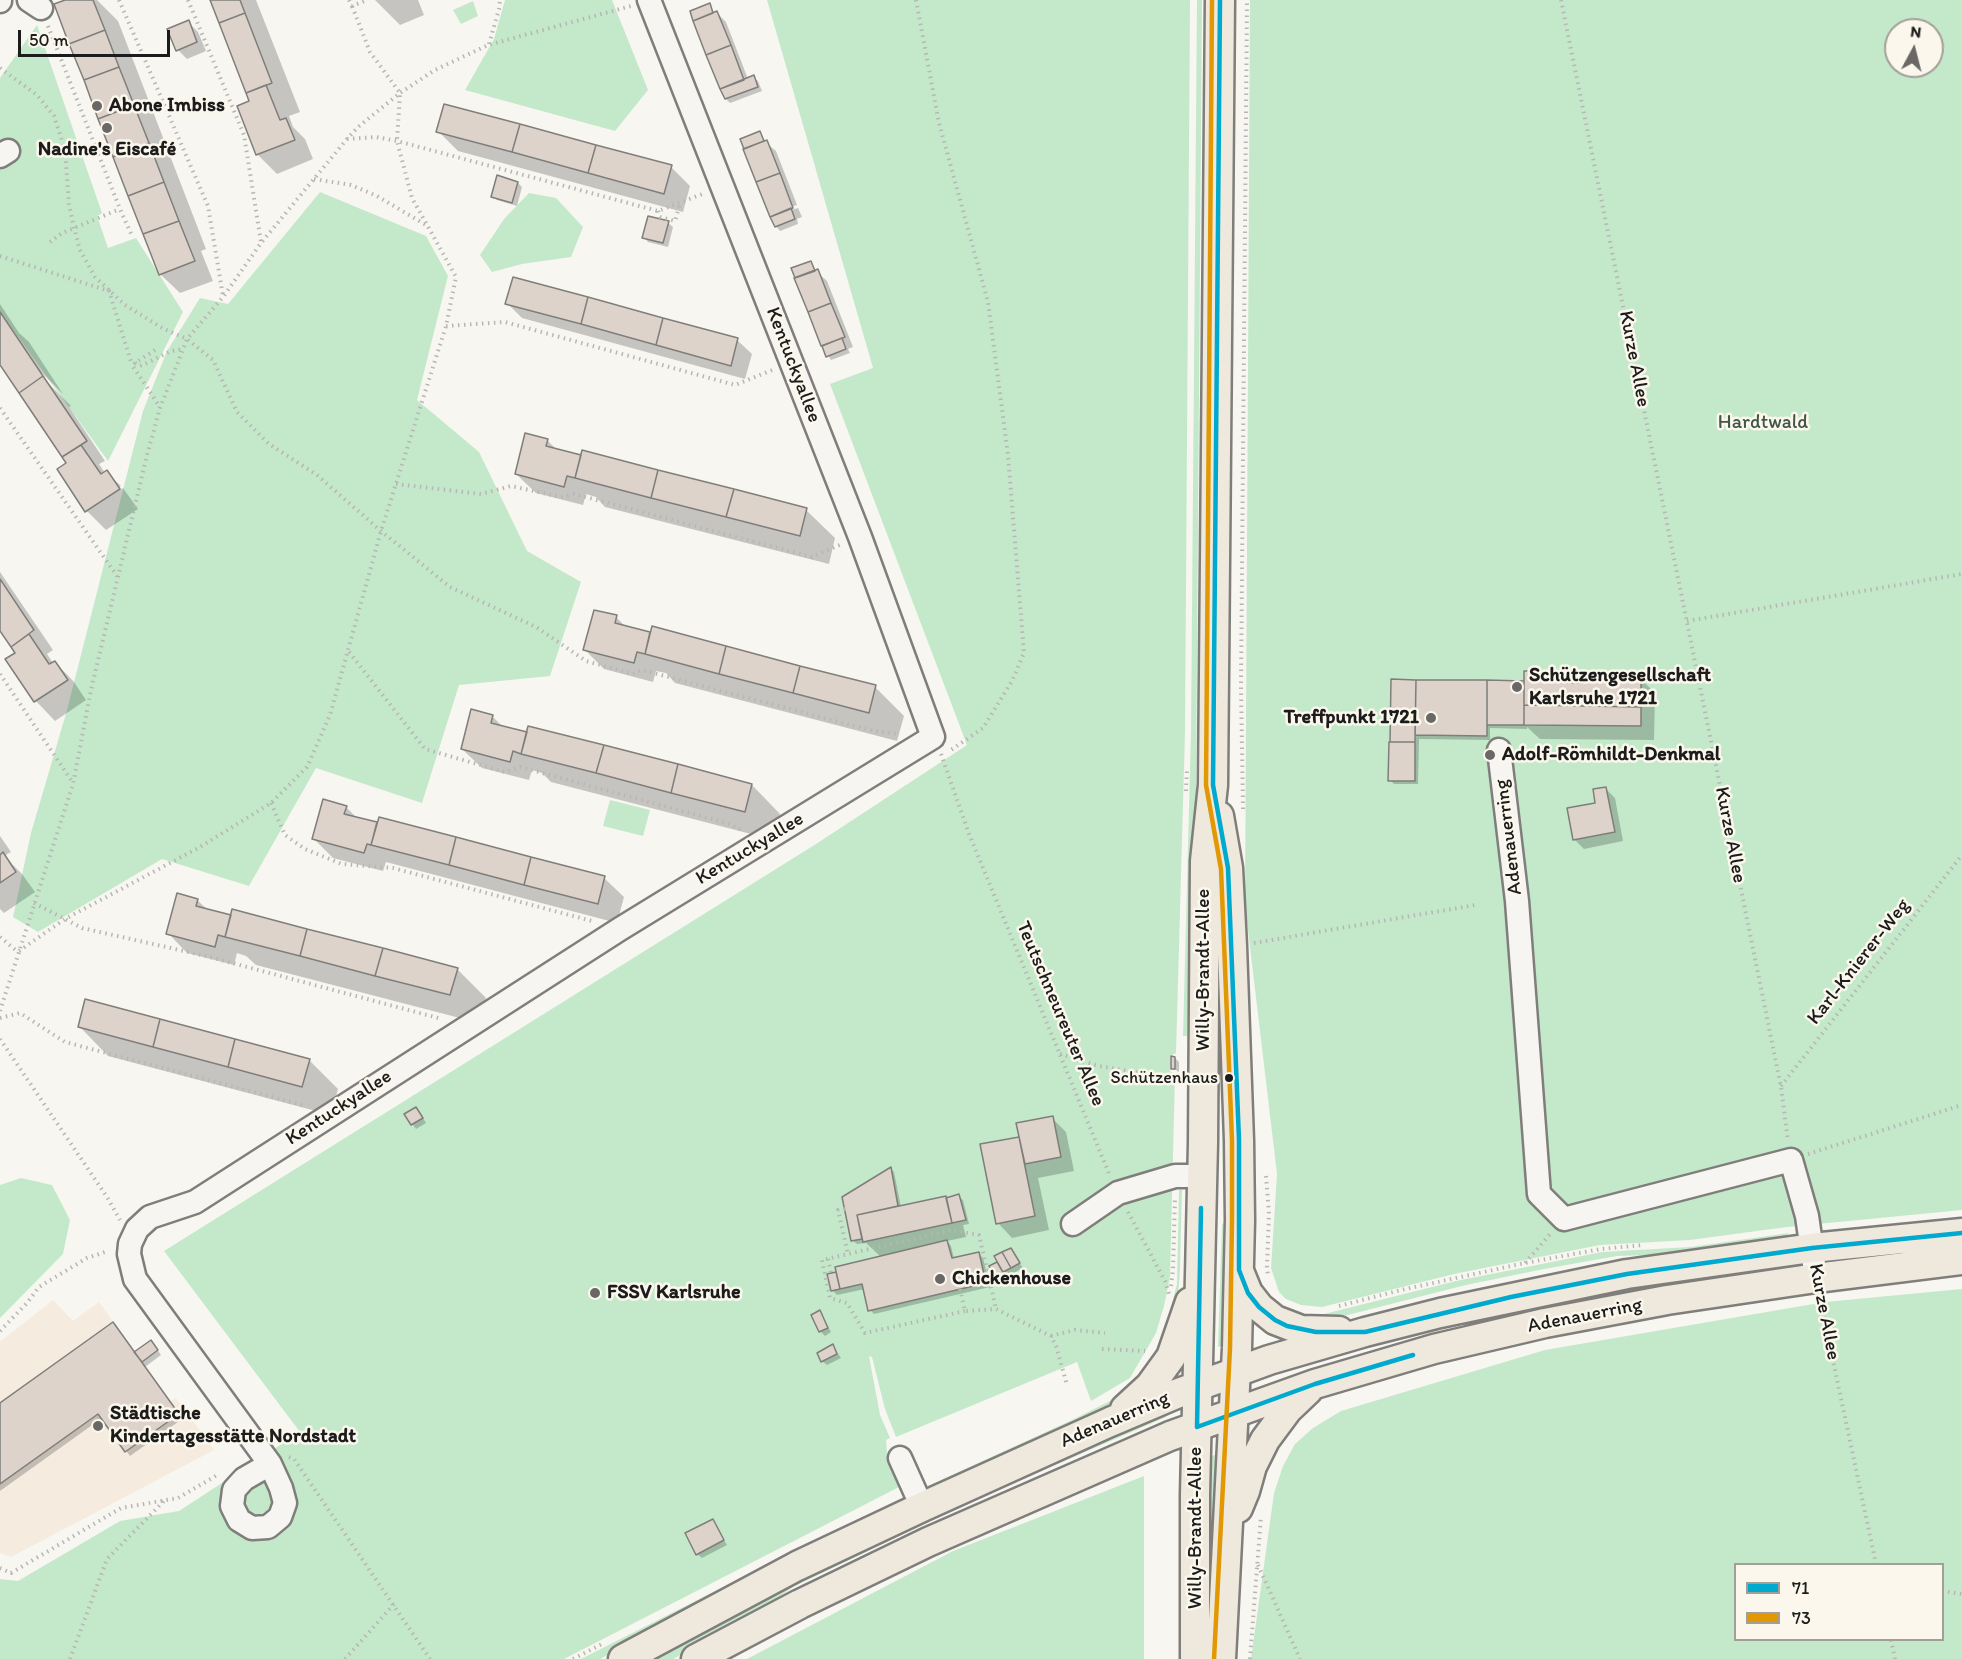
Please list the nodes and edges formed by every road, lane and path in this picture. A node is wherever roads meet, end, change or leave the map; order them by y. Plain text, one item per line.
1 (120, 0) edge
2 (188, 0) edge
3 (349, 0) edge
4 (367, 0) edge
5 (500, 0) edge
6 (649, 0) edge
7 (916, 0) edge
8 (1221, 0) edge
9 (1247, 0) edge
10 (1561, 0) edge
11 (35, 4) edge
12 (352, 6) junction
13 (488, 45) junction
14 (0, 69) edge
15 (400, 93) junction
16 (347, 139) junction
17 (397, 141) junction
18 (314, 179) junction
19 (722, 186) junction
20 (680, 203) junction
21 (120, 209) junction
22 (658, 211) junction
23 (427, 225) junction
24 (74, 228) junction
25 (132, 236) dead end
26 (50, 242) dead end
27 (261, 243) junction
28 (0, 256) edge
29 (109, 291) junction
30 (223, 297) junction
31 (446, 326) junction
32 (187, 339) junction
33 (183, 348) junction
34 (155, 350) dead end
35 (792, 362) junction
36 (134, 364) junction
37 (0, 408) edge
38 (160, 408) junction
39 (396, 484) junction
40 (381, 531) junction
41 (860, 537) junction
42 (1962, 574) edge
43 (117, 576) junction
44 (1687, 621) junction
45 (349, 652) junction
46 (0, 674) edge
47 (937, 747) junction
48 (1499, 750) dead end
49 (1187, 768) dead end
50 (73, 784) junction
51 (1200, 788) junction
52 (271, 803) junction
53 (1243, 814) dead end
54 (763, 841) junction
55 (1962, 855) edge
56 (34, 903) junction
57 (1475, 905) dead end
58 (65, 919) junction
59 (620, 929) junction
60 (0, 937) edge
61 (1232, 946) junction
62 (18, 952) junction
63 (0, 1011) edge
64 (0, 1018) edge
65 (468, 1026) junction
66 (0, 1039) edge
67 (1060, 1054) junction
68 (1179, 1075) dead end
69 (1780, 1087) junction
70 (1962, 1105) edge
71 (332, 1113) junction
72 (1791, 1160) junction
73 (1265, 1172) dead end
74 (1202, 1176) junction
75 (1118, 1193) junction
76 (845, 1209) dead end
77 (1564, 1218) junction
78 (1073, 1224) dead end
79 (1962, 1233) edge
80 (130, 1244) junction
81 (1812, 1248) junction
82 (848, 1254) junction
83 (828, 1259) junction
84 (1962, 1260) edge
85 (1525, 1263) dead end
86 (1239, 1270) junction
87 (831, 1273) dead end
88 (1200, 1277) junction
89 (1270, 1281) dead end
90 (960, 1290) dead end
91 (1823, 1293) junction
92 (1170, 1297) dead end
93 (996, 1309) junction
94 (965, 1311) junction
95 (0, 1331) edge
96 (1365, 1332) junction
97 (1105, 1333) dead end
98 (1051, 1336) junction
99 (1102, 1349) dead end
100 (1151, 1354) dead end
101 (1236, 1373) junction
102 (1315, 1384) junction
103 (1067, 1385) dead end
104 (1197, 1387) junction
105 (1233, 1414) junction
106 (1110, 1422) junction
107 (1197, 1427) junction
108 (900, 1458) dead end
109 (270, 1464) dead end
110 (165, 1501) dead end
111 (922, 1507) junction
112 (1261, 1513) dead end
113 (1227, 1538) junction
114 (1876, 1562) edge
115 (1258, 1564) junction
116 (1944, 1591) edge
117 (1962, 1594) edge
118 (394, 1604) dead end
119 (1891, 1641) edge
120 (70, 1659) edge
121 (345, 1659) edge
122 (623, 1659) edge
123 (696, 1659) edge
124 (1195, 1659) edge
125 (1221, 1659) edge
126 (1250, 1659) edge
127 (1300, 1659) edge
128 (1895, 1659) edge

1 - 30 path
2 - 27 path
3 - 12 path
4 - 12 path
5 - 13 path
6 - 13 path
6 - 19 street, Kentuckyallee
7 - 47 path
8 - 51 main road, Willy-Brandt-Allee
9 - 53 path
10 - 44 path, Kurze Allee
11 - 21 path
12 - 15 path
13 - 15 path
14 - 24 path
15 - 16 path
15 - 17 path
16 - 17 path
16 - 18 path
17 - 22 path
17 - 23 path
18 - 23 path
18 - 27 path
19 - 20 path
19 - 35 street, Kentuckyallee
20 - 22 path
20 - 22 path
21 - 24 path
21 - 25 path
23 - 31 path
24 - 26 path
24 - 29 path
27 - 30 path
28 - 29 path
29 - 32 path
29 - 36 path
30 - 32 path
31 - 35 path
31 - 39 path
32 - 33 path
32 - 40 path
33 - 36 path
33 - 38 path
34 - 36 path
35 - 41 street, Kentuckyallee
36 - 38 path
37 - 43 path
38 - 43 path
39 - 40 path
39 - 41 path
40 - 45 path
40 - 47 path
41 - 47 street, Kentuckyallee
42 - 44 path
43 - 50 path
44 - 69 path, Kurze Allee
45 - 52 path
45 - 54 path
46 - 50 path
47 - 54 street, Kentuckyallee
47 - 67 path, Teutschneureuter Allee
48 - 77 street, Adenauerring
49 - 51 path
50 - 56 path
51 - 61 main road, Willy-Brandt-Allee
51 - 74 main road, Willy-Brandt-Allee
52 - 58 path
52 - 59 path
54 - 59 street, Kentuckyallee
55 - 69 path, Karl-Knierer-Weg
56 - 58 path
56 - 62 path
57 - 61 path
58 - 62 path
58 - 65 path
59 - 65 street, Kentuckyallee
60 - 62 path
61 - 86 main road, Willy-Brandt-Allee
62 - 63 path
64 - 71 path
65 - 71 street, Kentuckyallee
66 - 80 path
67 - 68 path
67 - 75 path, Teutschneureuter Allee
69 - 72 path, Kurze Allee
70 - 72 path
71 - 80 street, Kentuckyallee
72 - 77 street
72 - 81 street, Kurze Allee
73 - 89 path
74 - 75 street
74 - 88 main road, Willy-Brandt-Allee
75 - 78 street
75 - 92 path, Teutschneureuter Allee
76 - 82 path
77 - 85 path
79 - 81 main road, Adenauerring
80 - 95 path
80 - 109 street
81 - 91 street, Kurze Allee
81 - 96 main road, Adenauerring
82 - 83 path
82 - 93 path
83 - 87 path
83 - 94 path
84 - 91 main road, Adenauerring
86 - 96 main road
86 - 101 main road, Willy-Brandt-Allee
88 - 104 main road, Willy-Brandt-Allee
88 - 106 main road
90 - 94 path
91 - 102 main road, Adenauerring
91 - 114 path, Kurze Allee
93 - 94 path
93 - 98 path
96 - 101 main road, Adenauerring
97 - 98 path
98 - 103 path
99 - 100 path
101 - 104 main road, Adenauerring
101 - 105 main road, Willy-Brandt-Allee
102 - 105 main road, Adenauerring
102 - 113 main road
104 - 106 main road, Adenauerring
104 - 107 main road, Willy-Brandt-Allee
105 - 107 main road, Adenauerring
105 - 113 main road, Willy-Brandt-Allee
106 - 111 main road, Adenauerring
107 - 123 main road, Adenauerring
107 - 124 main road, Willy-Brandt-Allee
108 - 111 street
110 - 120 path
111 - 122 main road, Adenauerring
112 - 115 path
113 - 125 main road, Willy-Brandt-Allee
115 - 126 path
115 - 127 path
116 - 117 path
118 - 121 path
119 - 128 path

